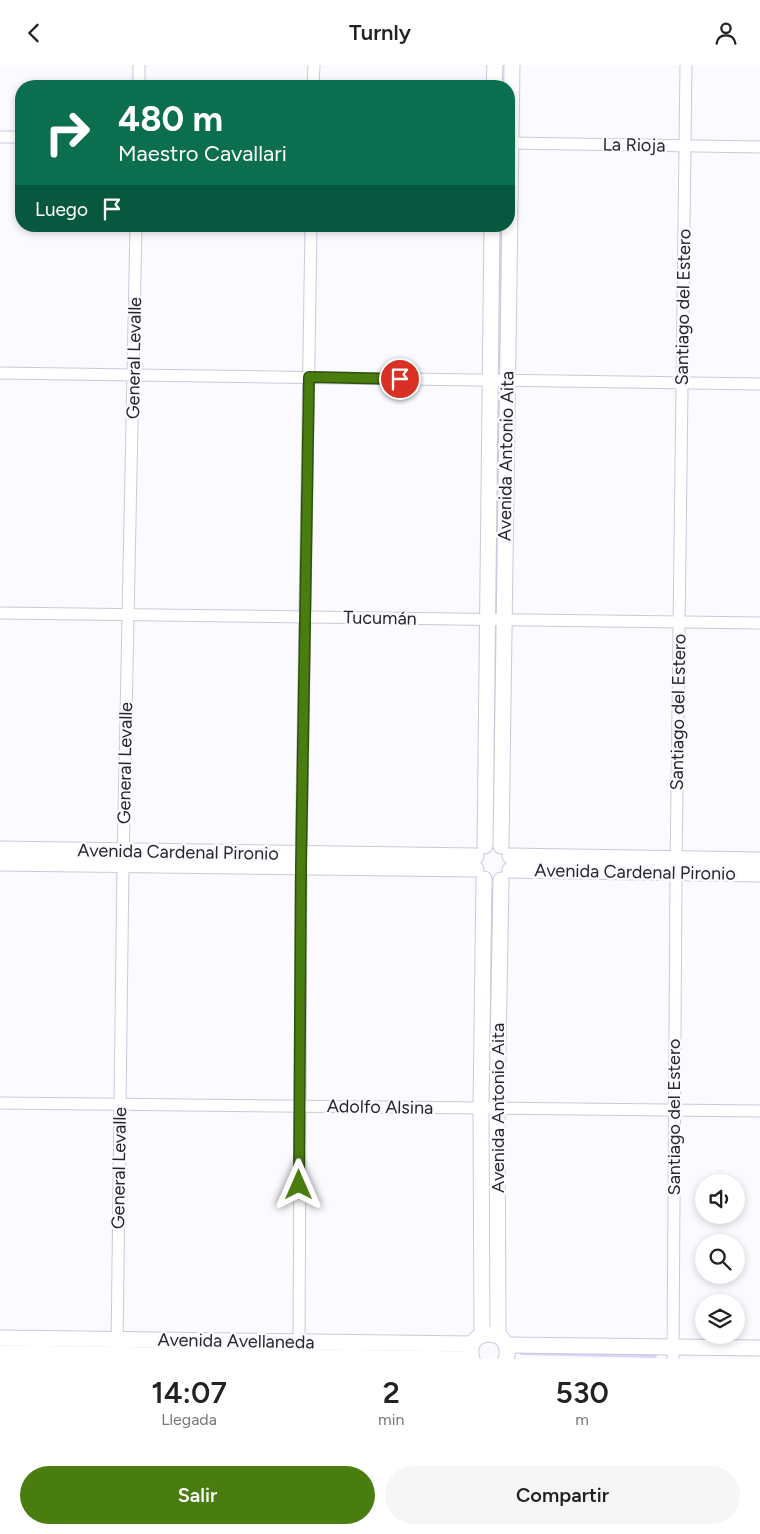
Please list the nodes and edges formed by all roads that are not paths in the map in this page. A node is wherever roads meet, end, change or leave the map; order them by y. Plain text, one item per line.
1 (139, 65) edge
2 (314, 65) edge
3 (495, 65) edge
4 (512, 65) edge
5 (686, 65) edge
6 (139, 80) edge
7 (313, 80) edge
8 (494, 80) edge
9 (512, 80) edge
10 (0, 137) edge
11 (15, 137) edge
12 (515, 143) edge
13 (685, 146) junction
14 (760, 147) edge
15 (136, 232) edge
16 (311, 232) edge
17 (492, 232) edge
18 (509, 232) edge
19 (0, 373) edge
20 (133, 375) junction
21 (309, 377) junction
22 (490, 380) junction
23 (507, 381) junction
24 (682, 383) junction
25 (760, 384) edge
26 (0, 613) edge
27 (129, 614) junction
28 (306, 617) junction
29 (487, 619) junction
30 (504, 619) junction
31 (680, 622) junction
32 (760, 623) edge
33 (0, 849) edge
34 (123, 858) junction
35 (302, 860) junction
36 (760, 860) edge
37 (0, 863) edge
38 (480, 863) junction
39 (506, 863) junction
40 (676, 866) junction
41 (760, 874) edge
42 (0, 1103) edge
43 (120, 1105) junction
44 (300, 1106) junction
45 (481, 1108) junction
46 (498, 1108) junction
47 (674, 1110) junction
48 (760, 1111) edge
49 (0, 1338) edge
50 (117, 1339) junction
51 (298, 1342) junction
52 (475, 1346) edge
53 (503, 1347) edge
54 (760, 1348) edge
55 (0, 1353) edge
56 (673, 1353) edge
57 (117, 1357) edge
58 (298, 1358) edge

1 - 6 street
2 - 7 street
3 - 8 main road
4 - 9 main road, Avenida Antonio Aita
5 - 13 street, Santiago del Estero
10 - 11 street
12 - 13 street, La Rioja
13 - 14 street, La Rioja
13 - 24 street, Santiago del Estero
15 - 20 street, General Levalle
16 - 21 street
17 - 22 main road, Avenida Antonio Aita
18 - 23 main road, Avenida Antonio Aita
19 - 20 street
20 - 21 street
20 - 27 street, General Levalle
21 - 22 street
21 - 28 street
22 - 23 street
22 - 29 main road, Avenida Antonio Aita
23 - 24 street
23 - 30 main road, Avenida Antonio Aita
24 - 25 street
24 - 31 street, Santiago del Estero
26 - 27 street, Tucumán
27 - 28 street, Tucumán
27 - 34 street, General Levalle
28 - 29 street, Tucumán
28 - 35 street
29 - 30 street, Tucumán
29 - 38 main road, Avenida Antonio Aita
30 - 31 street, Tucumán
30 - 39 main road, Avenida Antonio Aita
31 - 32 street, Tucumán
31 - 40 street, Santiago del Estero
33 - 34 main road, Avenida Cardenal Pironio
34 - 35 main road, Avenida Cardenal Pironio
34 - 37 main road, Avenida Cardenal Pironio
34 - 43 street, General Levalle
35 - 38 main road, Avenida Cardenal Pironio
35 - 44 street
36 - 40 main road, Avenida Cardenal Pironio
38 - 39 main road
38 - 39 main road
38 - 45 main road, Avenida Antonio Aita
39 - 40 main road, Avenida Cardenal Pironio
39 - 46 main road, Avenida Antonio Aita
40 - 41 main road, Avenida Cardenal Pironio
40 - 47 street, Santiago del Estero
42 - 43 street, Adolfo Alsina
43 - 44 street, Adolfo Alsina
43 - 50 street, General Levalle
44 - 45 street, Adolfo Alsina
44 - 51 street
45 - 46 street, Adolfo Alsina
45 - 52 main road, Avenida Antonio Aita
46 - 47 street, Adolfo Alsina
46 - 53 main road, Avenida Antonio Aita
47 - 48 street, Adolfo Alsina
47 - 56 street, Santiago del Estero
49 - 50 main road, Avenida Avellaneda
50 - 51 main road, Avenida Avellaneda
50 - 57 street, General Levalle
51 - 52 main road, Avenida Avellaneda
51 - 58 street
52 - 53 main road
52 - 58 main road, Avenida Avellaneda
53 - 56 main road
54 - 56 main road
55 - 57 main road, Avenida Avellaneda
57 - 58 main road, Avenida Avellaneda

